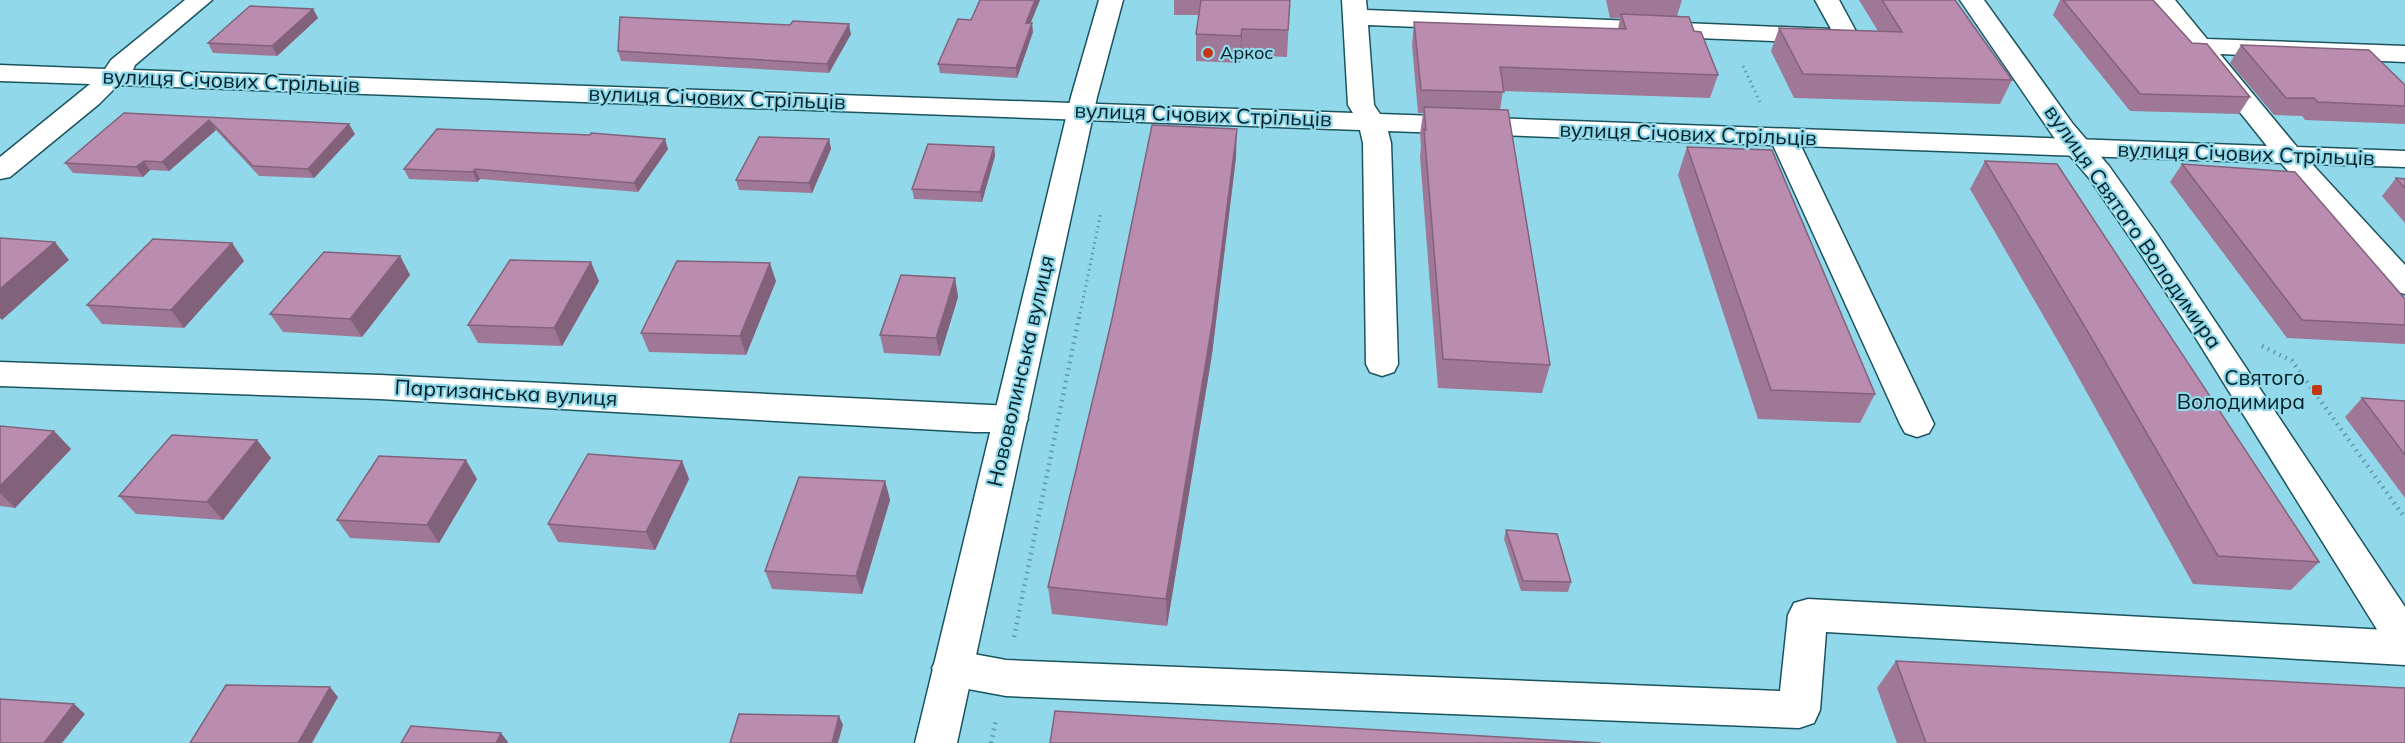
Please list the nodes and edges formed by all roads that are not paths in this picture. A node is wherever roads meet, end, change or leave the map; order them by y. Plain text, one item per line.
1 (200, 0) edge
2 (1111, 0) edge
3 (1827, 0) edge
4 (1972, 0) edge
5 (2162, 0) edge
6 (1355, 8) edge
7 (2200, 46) junction
8 (2405, 54) edge
9 (0, 73) edge
10 (111, 77) junction
11 (1083, 110) junction
12 (1372, 122) junction
13 (1784, 138) junction
14 (2079, 148) junction
15 (2290, 156) junction
16 (2405, 159) edge
17 (0, 171) edge
18 (2402, 278) edge
19 (1382, 364) dead end
20 (0, 374) edge
21 (1011, 418) junction
22 (1917, 424) dead end
23 (2399, 622) edge
24 (2405, 648) edge
25 (952, 668) junction
26 (936, 743) edge

1 - 10 street
2 - 11 street, Нововолинська вулиця
3 - 6 street
4 - 14 street, вулиця Святого Володимира
5 - 7 street
6 - 12 street
7 - 8 street
7 - 15 street
9 - 10 street, вулиця Січових Стрільців
10 - 11 street, вулиця Січових Стрільців
10 - 17 street
11 - 12 street, вулиця Січових Стрільців
11 - 21 street, Нововолинська вулиця
12 - 13 street, вулиця Січових Стрільців
12 - 19 street
13 - 14 street, вулиця Січових Стрільців
13 - 22 street
14 - 15 street, вулиця Січових Стрільців
14 - 23 street, вулиця Святого Володимира
15 - 16 street, вулиця Січових Стрільців
15 - 18 street
20 - 21 street, Партизанська вулиця
21 - 25 street, Нововолинська вулиця
24 - 25 street
25 - 26 street, Нововолинська вулиця

